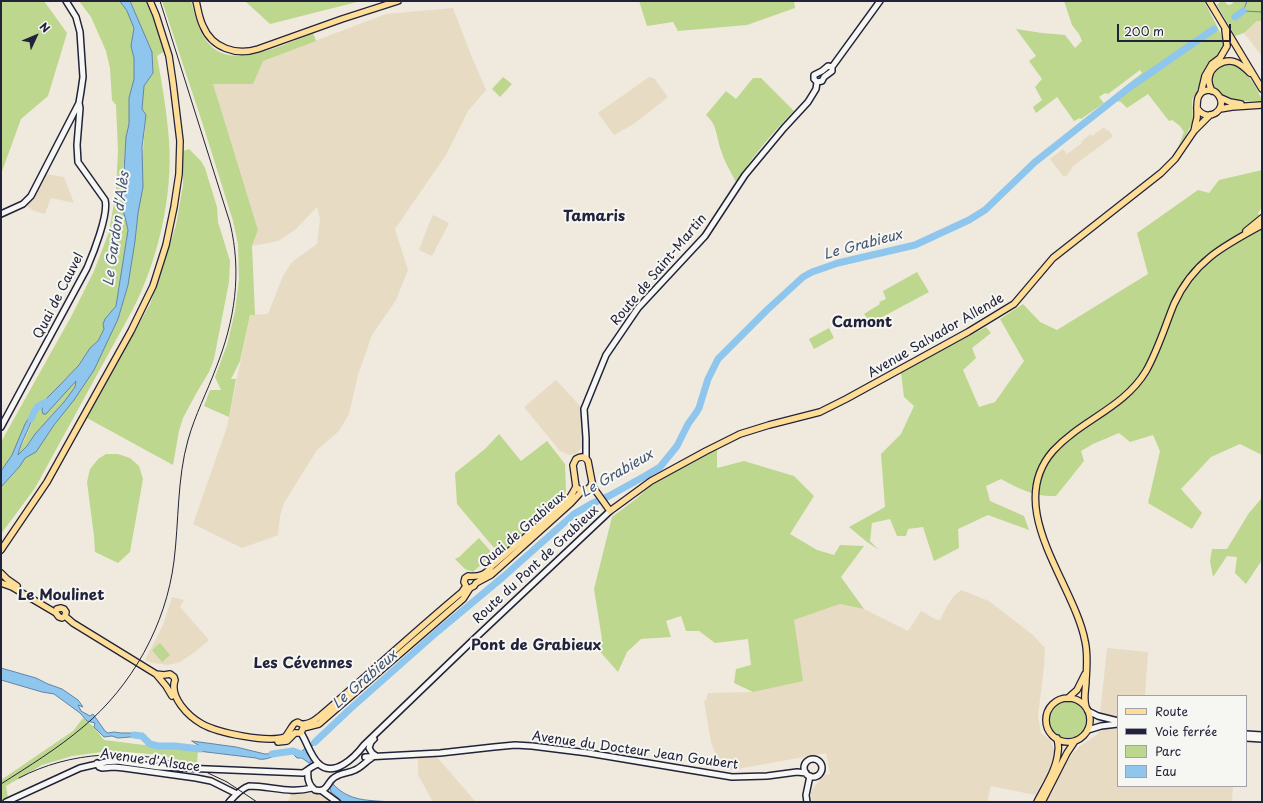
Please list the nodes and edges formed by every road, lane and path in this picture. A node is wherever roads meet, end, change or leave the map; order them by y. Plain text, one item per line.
1 (66, 1) edge
2 (150, 1) edge
3 (196, 1) edge
4 (398, 1) edge
5 (880, 1) edge
6 (1209, 1) edge
7 (1224, 25) junction
8 (832, 67) junction
9 (818, 82) junction
10 (1258, 82) junction
11 (1262, 89) edge
12 (1212, 91) junction
13 (1201, 93) junction
14 (1221, 98) junction
15 (79, 103) junction
16 (1262, 105) edge
17 (1250, 106) junction
18 (1197, 108) junction
19 (1220, 109) junction
20 (1210, 116) junction
21 (1194, 131) junction
22 (1, 214) edge
23 (1262, 218) edge
24 (1262, 225) edge
25 (1238, 238) junction
26 (769, 424) joint
27 (1, 427) edge
28 (584, 457) junction
29 (592, 482) junction
30 (576, 486) junction
31 (585, 490) junction
32 (595, 491) junction
33 (608, 509) junction
34 (17, 526) junction
35 (1, 543) edge
36 (1, 550) edge
37 (1, 573) edge
38 (474, 580) junction
39 (1, 583) edge
40 (468, 587) junction
41 (56, 611) junction
42 (1086, 670) junction
43 (163, 678) junction
44 (173, 684) junction
45 (166, 686) junction
46 (1068, 698) junction
47 (1087, 709) junction
48 (1117, 721) edge
49 (387, 723) junction
50 (1117, 724) edge
51 (299, 730) junction
52 (1088, 730) junction
53 (1247, 734) edge
54 (1262, 735) edge
55 (1057, 738) junction
56 (1247, 738) edge
57 (1262, 739) edge
58 (1075, 740) junction
59 (363, 756) junction
60 (375, 757) junction
61 (97, 763) junction
62 (317, 764) junction
63 (804, 766) junction
64 (797, 772) junction
65 (306, 773) junction
66 (810, 775) junction
67 (310, 786) junction
68 (224, 788) junction
69 (322, 791) junction
70 (237, 794) junction
71 (230, 801) edge
72 (6, 802) edge
73 (337, 802) edge
74 (807, 802) edge
75 (1037, 802) edge
76 (1042, 802) edge

1 - 15 main road
2 - 34 main road
3 - 4 main road
5 - 8 main road
6 - 7 main road
7 - 10 main road
7 - 13 main road
8 - 9 main road
8 - 9 main road, Route de Saint-Martin
9 - 28 main road, Route de Saint-Martin
10 - 11 main road
10 - 12 main road
12 - 13 main road
12 - 14 main road
13 - 18 main road
14 - 17 main road
14 - 19 main road
15 - 22 main road
15 - 27 main road, Quai de Cauvel
16 - 17 main road
17 - 19 main road
18 - 20 main road
18 - 21 main road, Avenue Salvador Allende
19 - 20 main road
20 - 21 main road, Avenue Salvador Allende
21 - 26 main road, Avenue Salvador Allende
23 - 25 main road
24 - 25 main road
25 - 42 main road
26 - 33 main road, Route du Pont de Grabieux
28 - 29 main road, Route de Saint-Martin
28 - 30 main road, Route de Saint-Martin
29 - 31 main road
29 - 32 main road
30 - 31 main road
30 - 38 main road, Quai de Grabieux
31 - 32 main road
31 - 38 main road, Quai de Grabieux
32 - 33 main road
33 - 49 main road, Route du Pont de Grabieux
34 - 35 main road
34 - 36 main road
37 - 41 main road
38 - 40 main road, Quai de Grabieux
38 - 40 main road, Quai de Grabieux
39 - 41 main road
40 - 51 main road, Quai de Grabieux
41 - 43 main road
42 - 46 main road
42 - 47 main road
43 - 44 main road
43 - 45 main road
44 - 45 main road
44 - 51 main road, Quai de Grabieux
45 - 51 main road, Quai de Grabieux
46 - 47 main road
46 - 55 main road
47 - 48 main road
47 - 52 main road
49 - 59 main road, Route du Pont de Grabieux
49 - 60 main road
50 - 52 main road
51 - 62 main road
52 - 58 main road
53 - 54 main road
55 - 58 main road
55 - 75 main road
56 - 57 main road
58 - 76 main road
59 - 60 main road, Avenue du Docteur Jean Goubert
59 - 62 main road
59 - 69 main road
60 - 64 main road, Avenue du Docteur Jean Goubert
61 - 65 main road
61 - 68 main road, Avenue d'Alsace
61 - 72 main road, Avenue d'Alsace
62 - 65 main road
63 - 64 main road
63 - 66 main road
63 - 66 main road
64 - 66 main road, Avenue du Docteur Jean Goubert
65 - 67 main road
66 - 74 main road
67 - 69 main road
67 - 70 main road
68 - 70 main road, Avenue d'Alsace
68 - 71 main road
69 - 73 main road
70 - 71 main road

